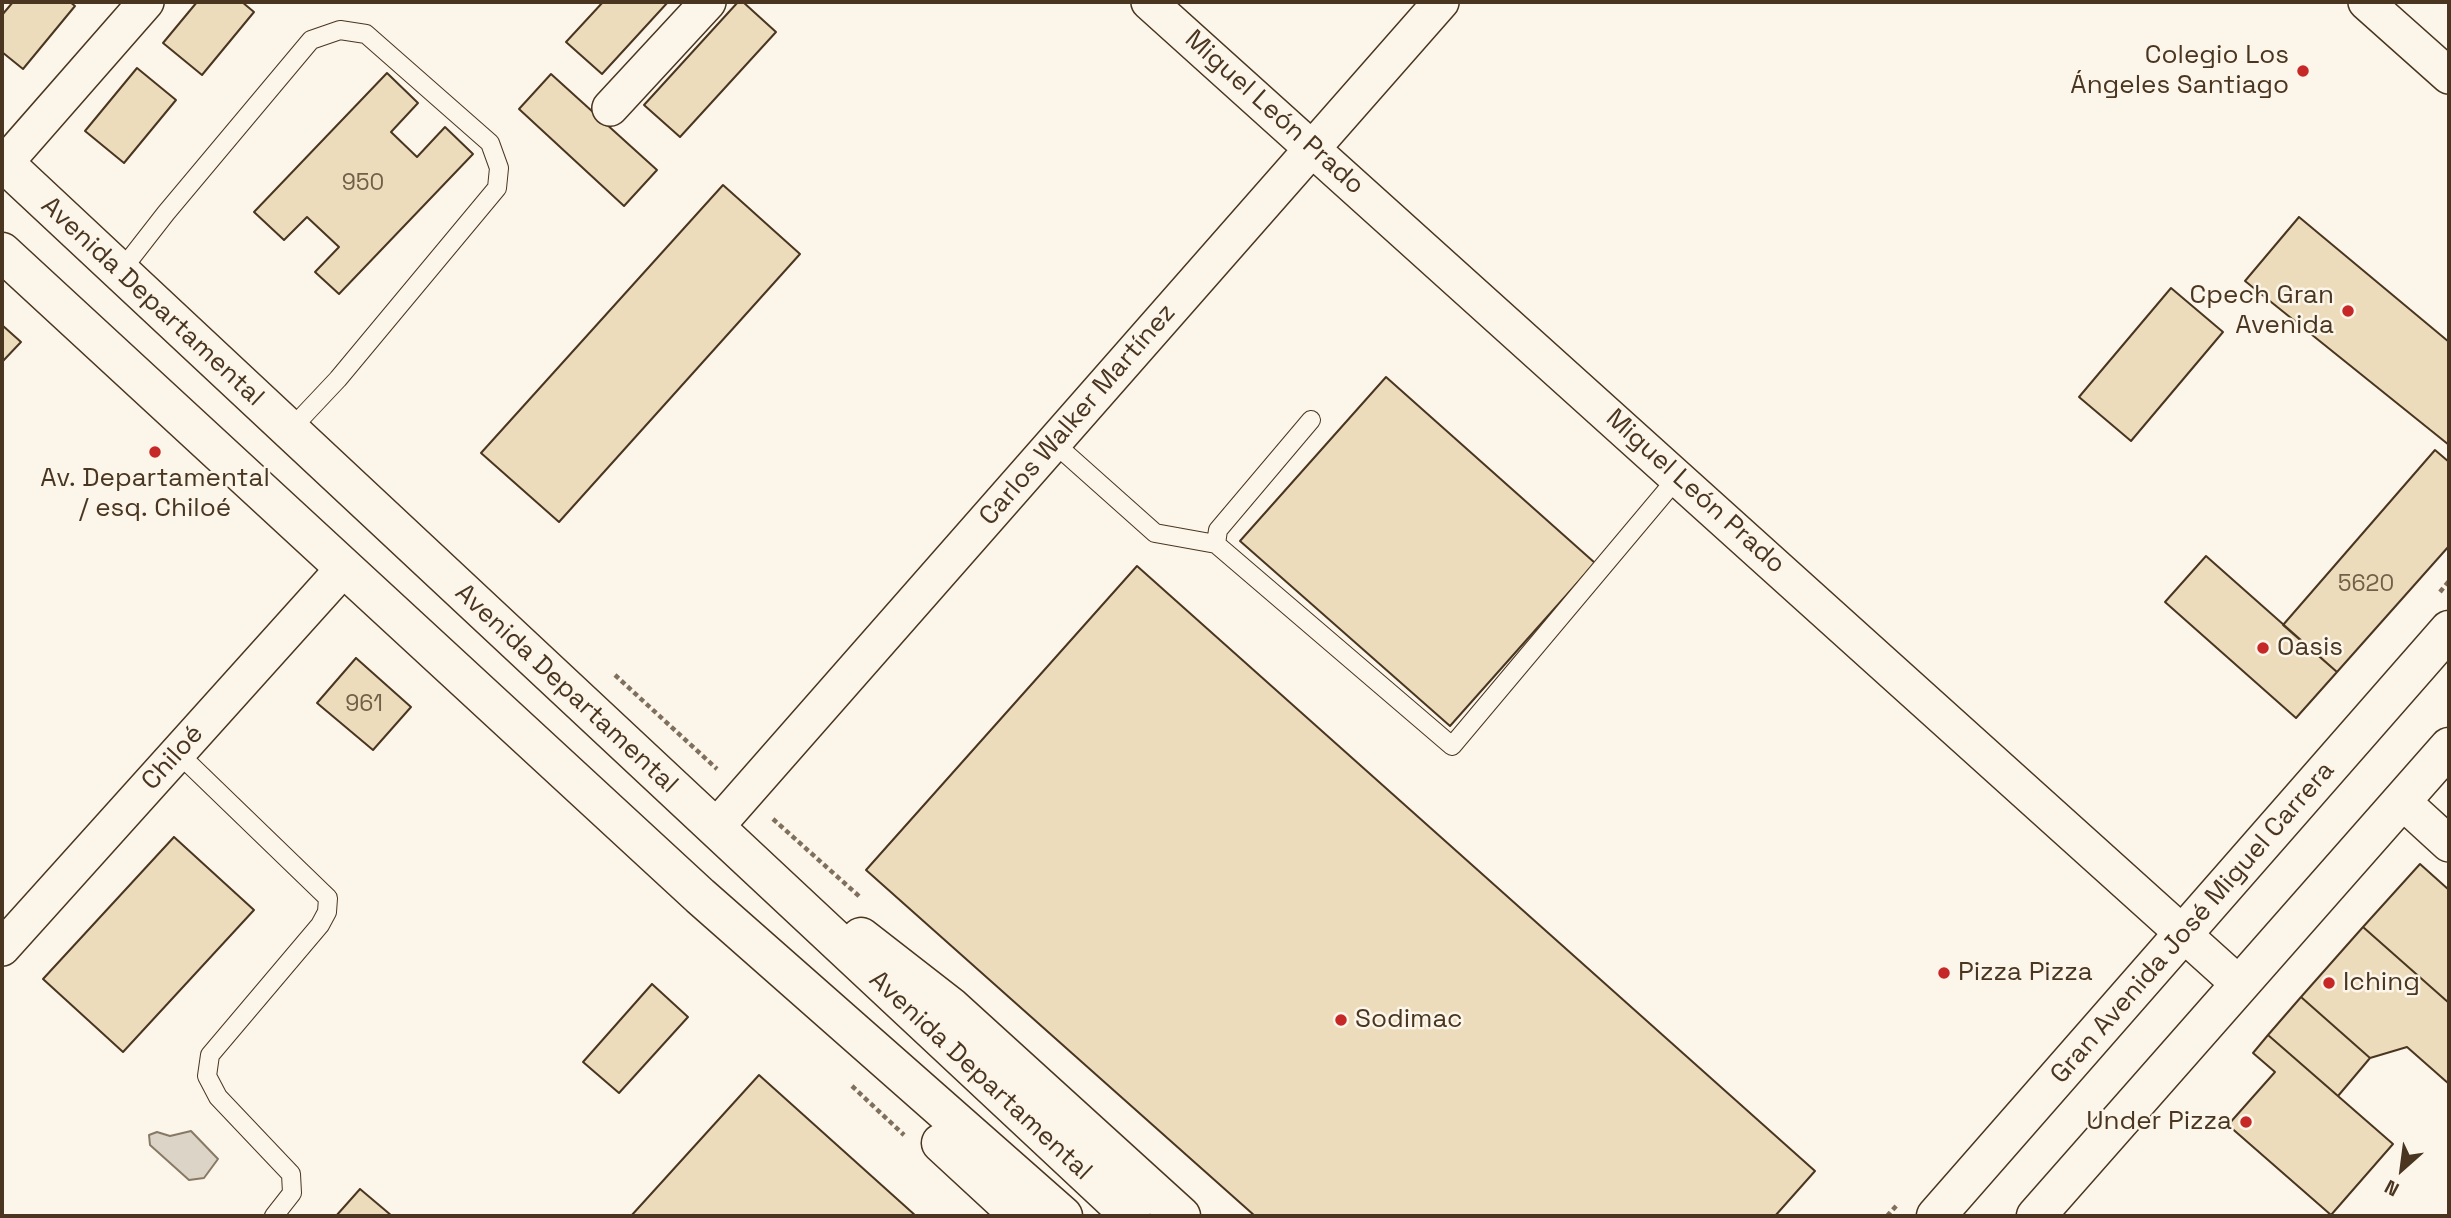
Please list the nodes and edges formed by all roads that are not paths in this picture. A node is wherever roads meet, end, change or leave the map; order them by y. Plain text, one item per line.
1 (146, 2) edge
2 (708, 2) edge
3 (1149, 2) edge
4 (1441, 2) edge
5 (2366, 2) edge
6 (2449, 76) edge
7 (610, 108) dead end
8 (1312, 148) junction
9 (3, 162) edge
10 (2, 252) edge
11 (120, 272) junction
12 (1311, 420) dead end
13 (289, 431) junction
14 (1054, 443) junction
15 (1678, 477) junction
16 (1216, 544) junction
17 (344, 568) junction
18 (2449, 630) edge
19 (2449, 747) edge
20 (177, 753) junction
21 (2402, 801) junction
22 (715, 828) junction
23 (2449, 844) edge
24 (763, 874) junction
25 (700, 896) junction
26 (2184, 933) junction
27 (2, 948) edge
28 (2240, 985) junction
29 (274, 1216) edge
30 (1020, 1216) edge
31 (1063, 1216) edge
32 (1131, 1216) edge
33 (1181, 1216) edge
34 (1936, 1216) edge
35 (2036, 1216) edge

1 - 9 street
2 - 7 street
3 - 8 street, Miguel León Prado
4 - 8 street, Carlos Walker Martínez
5 - 6 street
8 - 14 street, Carlos Walker Martínez
8 - 15 street, Miguel León Prado
9 - 11 main road, Avenida Departamental
10 - 17 main road, Avenida Departamental
11 - 13 main road, Avenida Departamental
11 - 13 lane
12 - 16 lane
13 - 22 main road, Avenida Departamental
14 - 16 lane
14 - 22 street, Carlos Walker Martínez
15 - 16 lane
15 - 26 street, Miguel León Prado
17 - 20 street, Chiloé
17 - 25 main road, Avenida Departamental
18 - 26 main road, Gran Avenida José Miguel Carrera
19 - 21 main road
20 - 27 street, Chiloé
20 - 29 lane
21 - 23 street
21 - 28 main road
22 - 24 main road, Avenida Departamental
24 - 32 main road, Avenida Departamental
24 - 33 main road
25 - 30 main road
25 - 31 main road, Avenida Departamental
26 - 28 street, Miguel León Prado
26 - 34 main road, Gran Avenida José Miguel Carrera
28 - 35 main road

